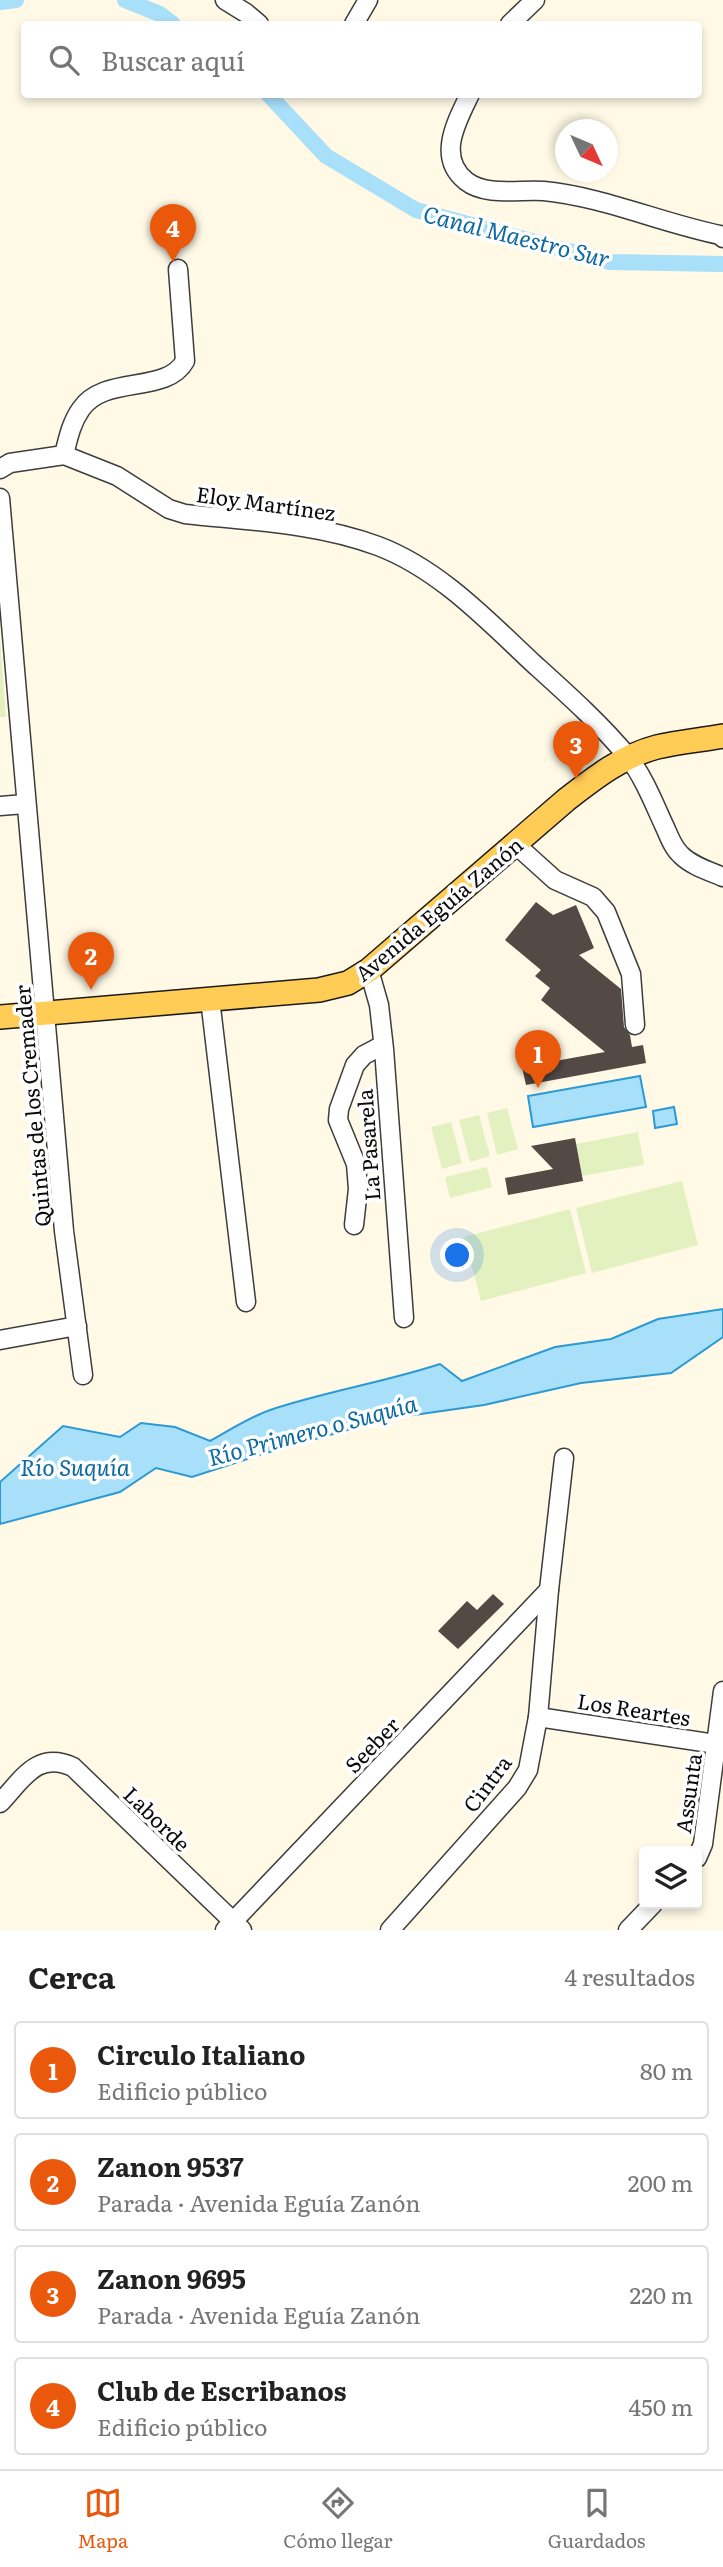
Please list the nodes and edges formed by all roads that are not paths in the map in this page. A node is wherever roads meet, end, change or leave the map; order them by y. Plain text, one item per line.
1 (225, 0) edge
2 (368, 0) edge
3 (535, 0) edge
4 (255, 21) edge
5 (356, 21) edge
6 (513, 21) edge
7 (468, 98) edge
8 (723, 238) edge
9 (178, 270) dead end
10 (64, 455) junction
11 (0, 468) edge
12 (0, 498) edge
13 (723, 736) edge
14 (629, 758) junction
15 (25, 804) junction
16 (0, 806) edge
17 (515, 844) junction
18 (723, 877) edge
19 (369, 970) junction
20 (210, 999) junction
21 (46, 1013) junction
22 (0, 1017) edge
23 (635, 1025) dead end
24 (383, 1045) junction
25 (354, 1225) dead end
26 (246, 1302) dead end
27 (404, 1318) dead end
28 (77, 1326) junction
29 (0, 1340) edge
30 (83, 1375) dead end
31 (564, 1458) dead end
32 (549, 1590) junction
33 (723, 1691) edge
34 (538, 1717) junction
35 (720, 1744) edge
36 (0, 1803) edge
37 (702, 1846) edge
38 (648, 1909) edge
39 (234, 1927) edge
40 (390, 1930) edge
41 (628, 1930) edge

1 - 4 street
2 - 5 street
3 - 6 street
7 - 8 street
9 - 10 street
10 - 11 street
10 - 14 street, Eloy Martínez
12 - 15 street, Quintas de los Cremader
13 - 14 main road, Avenida Eguía Zanón
14 - 17 main road, Avenida Eguía Zanón
14 - 18 street, Eloy Martínez
15 - 16 street
15 - 21 street, Quintas de los Cremader
17 - 19 main road, Avenida Eguía Zanón
17 - 23 street
19 - 20 main road, Avenida Eguía Zanón
19 - 24 street, La Pasarela
20 - 21 main road, Avenida Eguía Zanón
20 - 26 street
21 - 22 main road, Avenida Eguía Zanón
21 - 28 street, Quintas de los Cremader
24 - 25 street
24 - 27 street, La Pasarela
28 - 29 street
28 - 30 street, Quintas de los Cremader
31 - 32 street, Cintra
32 - 34 street, Cintra
32 - 39 street, Seeber
33 - 35 street, Assunta
34 - 35 street, Los Reartes
34 - 40 street, Cintra
35 - 37 street, Assunta
36 - 39 street, Laborde
38 - 41 street

